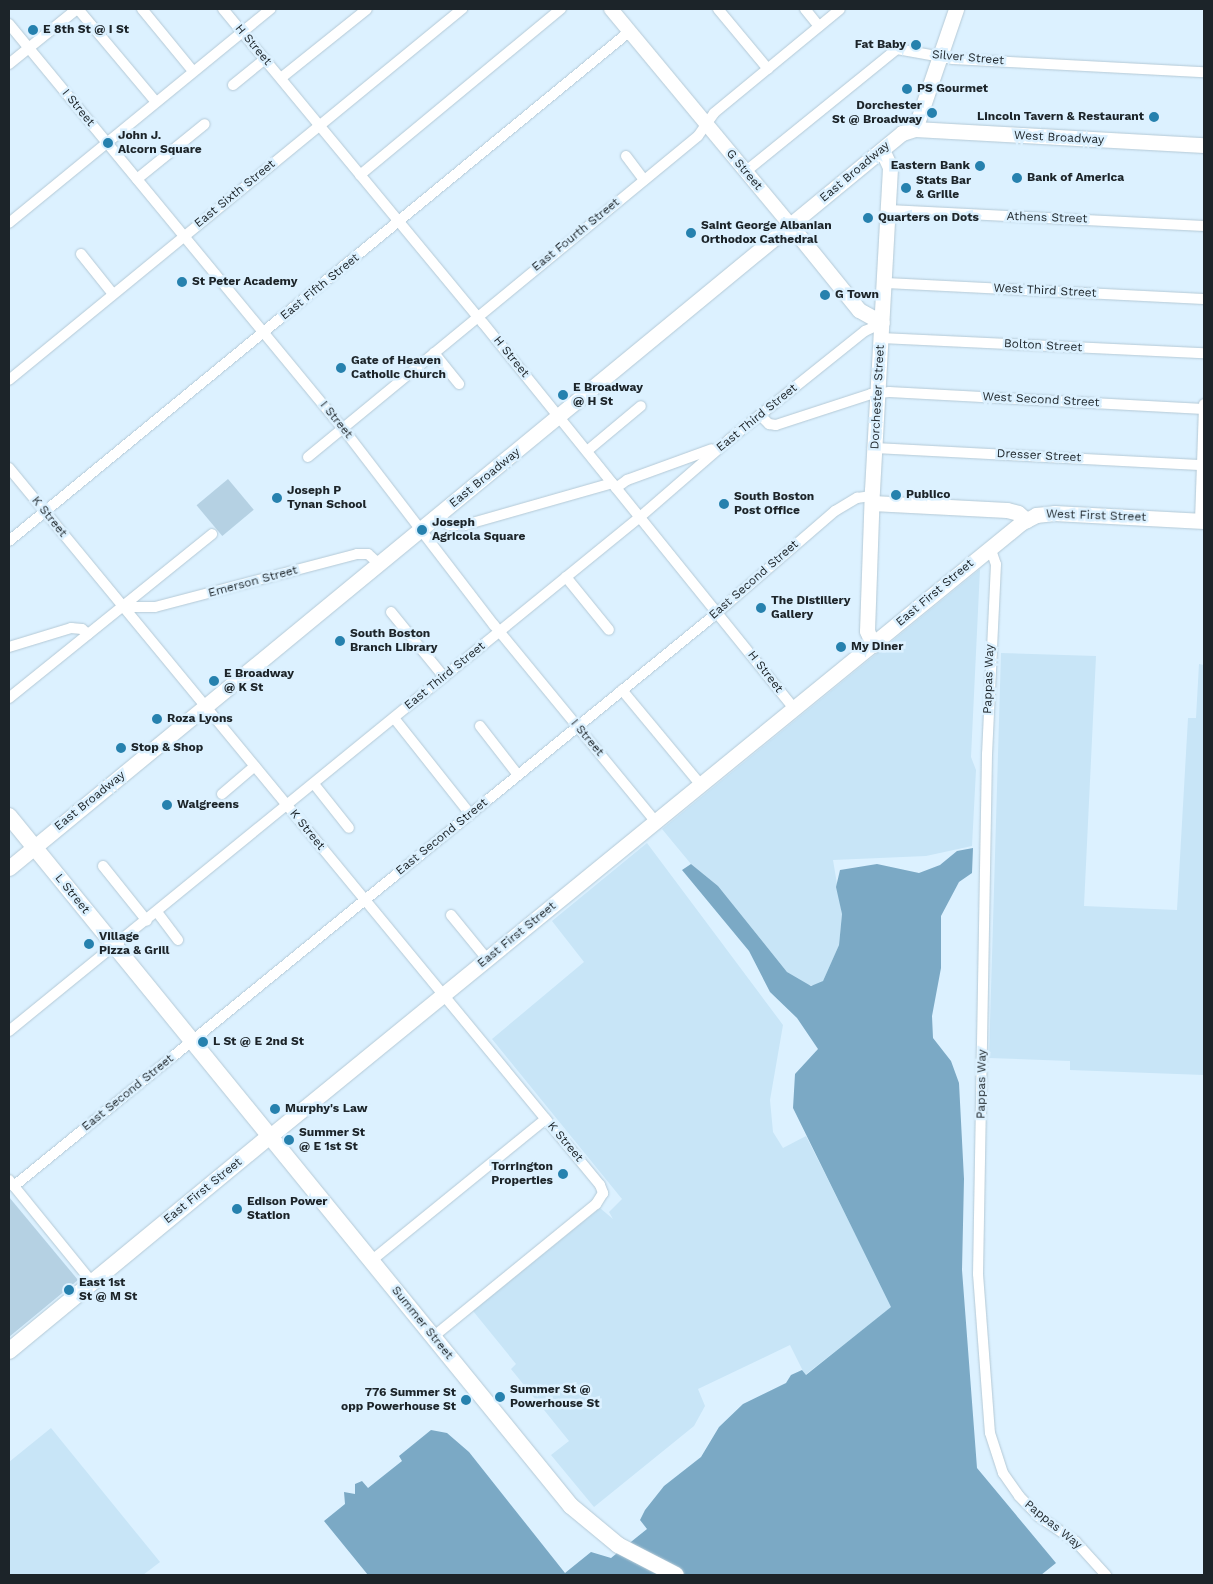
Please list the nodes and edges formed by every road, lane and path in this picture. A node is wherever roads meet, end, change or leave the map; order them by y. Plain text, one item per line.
1 (77, 9) edge
2 (142, 9) edge
3 (223, 9) edge
4 (270, 9) edge
5 (366, 9) edge
6 (462, 9) edge
7 (561, 9) edge
8 (611, 9) edge
9 (718, 9) edge
10 (805, 9) edge
11 (840, 9) edge
12 (956, 9) edge
13 (9, 24) edge
14 (819, 26) junction
15 (242, 32) junction
16 (630, 32) junction
17 (28, 48) junction
18 (938, 57) junction
19 (265, 59) junction
20 (9, 64) edge
21 (768, 68) junction
22 (193, 72) junction
23 (1204, 72) edge
24 (281, 78) junction
25 (233, 85) dead end
26 (156, 102) junction
27 (706, 123) junction
28 (205, 124) dead end
29 (320, 125) junction
30 (915, 129) junction
31 (106, 143) junction
32 (1204, 145) edge
33 (882, 150) junction
34 (626, 156) dead end
35 (745, 172) junction
36 (360, 175) junction
37 (137, 179) junction
38 (644, 180) junction
39 (889, 210) junction
40 (9, 222) edge
41 (399, 222) junction
42 (791, 226) junction
43 (1204, 226) edge
44 (184, 236) junction
45 (81, 254) dead end
46 (886, 283) junction
47 (113, 294) junction
48 (1204, 299) edge
49 (477, 316) junction
50 (881, 330) junction
51 (264, 333) junction
52 (434, 353) junction
53 (1204, 353) edge
54 (9, 380) edge
55 (460, 384) dead end
56 (878, 393) junction
57 (1204, 404) edge
58 (642, 406) dead end
59 (1204, 409) edge
60 (760, 415) junction
61 (559, 417) junction
62 (342, 428) junction
63 (730, 438) junction
64 (875, 448) junction
65 (587, 451) junction
66 (308, 457) dead end
67 (1203, 465) edge
68 (9, 468) edge
69 (614, 485) junction
70 (872, 499) junction
71 (44, 512) junction
72 (438, 516) junction
73 (640, 517) junction
74 (1026, 520) junction
75 (1202, 521) edge
76 (422, 529) junction
77 (212, 534) dead end
78 (9, 541) edge
79 (990, 547) junction
80 (379, 564) junction
81 (566, 577) junction
82 (123, 607) junction
83 (391, 612) dead end
84 (718, 612) junction
85 (608, 630) dead end
86 (500, 632) junction
87 (88, 634) junction
88 (873, 645) junction
89 (9, 647) edge
90 (444, 678) junction
91 (622, 690) junction
92 (9, 698) edge
93 (206, 706) junction
94 (794, 709) junction
95 (394, 718) junction
96 (480, 726) dead end
97 (577, 726) junction
98 (255, 766) junction
99 (518, 775) junction
100 (314, 784) junction
101 (701, 785) junction
102 (222, 794) dead end
103 (287, 806) junction
104 (470, 814) junction
105 (9, 816) edge
106 (656, 822) junction
107 (349, 828) dead end
108 (34, 847) junction
109 (102, 866) dead end
110 (9, 868) edge
111 (365, 900) junction
112 (157, 912) junction
113 (451, 915) dead end
114 (147, 921) junction
115 (178, 940) dead end
116 (115, 947) junction
117 (487, 959) junction
118 (443, 995) junction
119 (9, 1031) edge
120 (192, 1042) junction
121 (546, 1119) junction
122 (270, 1136) junction
123 (12, 1183) edge
124 (371, 1260) junction
125 (92, 1282) junction
126 (433, 1337) junction
127 (9, 1351) edge
128 (676, 1575) edge
129 (1106, 1575) edge

1 - 17 street
1 - 26 street
2 - 22 street
3 - 15 street, H Street
4 - 15 street
5 - 24 street
6 - 29 street, East Sixth Street
7 - 36 street
8 - 16 street, G Street
9 - 21 street
10 - 14 street
11 - 14 street, East Fourth Street
12 - 18 main road
13 - 17 street, I Street
14 - 21 street, East Fourth Street
15 - 19 street, H Street
15 - 22 street
16 - 27 street, G Street
16 - 41 street, East Fifth Street
17 - 20 street
17 - 31 street, I Street
18 - 23 street, Silver Street
18 - 30 main road
18 - 35 street, Silver Street
19 - 24 street, H Street
19 - 25 street
21 - 27 street, East Fourth Street
22 - 26 street
24 - 29 street, H Street
26 - 31 street
27 - 35 street, G Street
27 - 38 street, East Fourth Street
28 - 37 street
29 - 36 street, H Street
29 - 44 street, East Sixth Street
30 - 32 main road, West Broadway
30 - 33 main road, East Broadway
31 - 37 street, I Street
31 - 40 street
33 - 39 main road, Dorchester Street
33 - 42 main road, East Broadway
34 - 38 street
35 - 42 street, G Street
36 - 41 street, H Street
37 - 44 street, I Street
38 - 49 street, East Fourth Street
39 - 43 street, Athens Street
39 - 46 main road, Dorchester Street
41 - 49 street, H Street
41 - 51 street, East Fifth Street
42 - 50 main road, G Street
42 - 61 main road, East Broadway
44 - 47 street, East Sixth Street
44 - 51 street, I Street
45 - 47 street
46 - 48 street, West Third Street
46 - 50 main road, Dorchester Street
47 - 54 street, East Sixth Street
49 - 52 street, East Fourth Street
49 - 61 street, H Street
50 - 53 street, Bolton Street
50 - 56 main road, Dorchester Street
50 - 60 street, East Third Street
51 - 62 street, I Street
51 - 71 street, East Fifth Street
52 - 55 street
52 - 62 street, East Fourth Street
56 - 59 street, West Second Street
56 - 60 street
56 - 64 main road, Dorchester Street
57 - 59 street
58 - 65 street
59 - 67 street
60 - 63 street, East Third Street
61 - 65 street, H Street
61 - 72 main road, East Broadway
62 - 66 street, East Fourth Street
62 - 76 street, I Street
63 - 69 street
63 - 73 street, East Third Street
64 - 67 street, Dresser Street
64 - 70 main road, Dorchester Street
65 - 69 street, H Street
67 - 75 street
68 - 71 street, K Street
69 - 72 street
69 - 73 street, H Street
70 - 74 main road
70 - 84 street, East Second Street
70 - 88 main road, Dorchester Street
71 - 78 street, East Fifth Street
71 - 82 street, K Street
72 - 76 main road, East Broadway
73 - 81 street, East Third Street
73 - 84 street, H Street
74 - 75 main road, West First Street
74 - 79 main road, East First Street
76 - 80 main road, East Broadway
76 - 86 street, I Street
77 - 82 street
79 - 88 main road, East First Street
79 - 129 street, Pappas Way
80 - 82 street, Emerson Street
80 - 93 main road, East Broadway
81 - 85 street
81 - 86 street, East Third Street
82 - 87 street
82 - 93 street, K Street
83 - 90 street
84 - 91 street, East Second Street
84 - 94 street, H Street
86 - 90 street, East Third Street
86 - 97 street, I Street
87 - 89 street
87 - 92 street
88 - 94 main road, East First Street
90 - 95 street, East Third Street
91 - 97 street, East Second Street
91 - 101 street
93 - 98 street, K Street
93 - 108 main road, East Broadway
94 - 101 main road, East First Street
95 - 100 street, East Third Street
95 - 104 street
96 - 99 street
97 - 99 street, East Second Street
97 - 106 street, I Street
98 - 102 street
98 - 103 street, K Street
99 - 104 street, East Second Street
100 - 103 street, East Third Street
100 - 107 street
101 - 106 main road, East First Street
103 - 111 street, K Street
103 - 112 street, East Third Street
104 - 111 street, East Second Street
105 - 108 main road, L Street
106 - 117 main road, East First Street
108 - 110 main road, East Broadway
108 - 116 main road, L Street
109 - 114 street
111 - 118 street, K Street
111 - 120 street, East Second Street
112 - 114 street, East Third Street
112 - 115 street
113 - 117 street
114 - 116 street, East Third Street
116 - 119 street, East Third Street
116 - 120 main road, L Street
117 - 118 main road, East First Street
118 - 121 street, K Street
118 - 122 main road, East First Street
120 - 122 main road, Summer Street
120 - 123 street, East Second Street
121 - 124 street
121 - 126 street, K Street
122 - 124 main road, Summer Street
122 - 125 main road, East First Street
123 - 125 street
124 - 126 main road, Summer Street
125 - 127 main road, East First Street
126 - 128 main road, Summer Street

